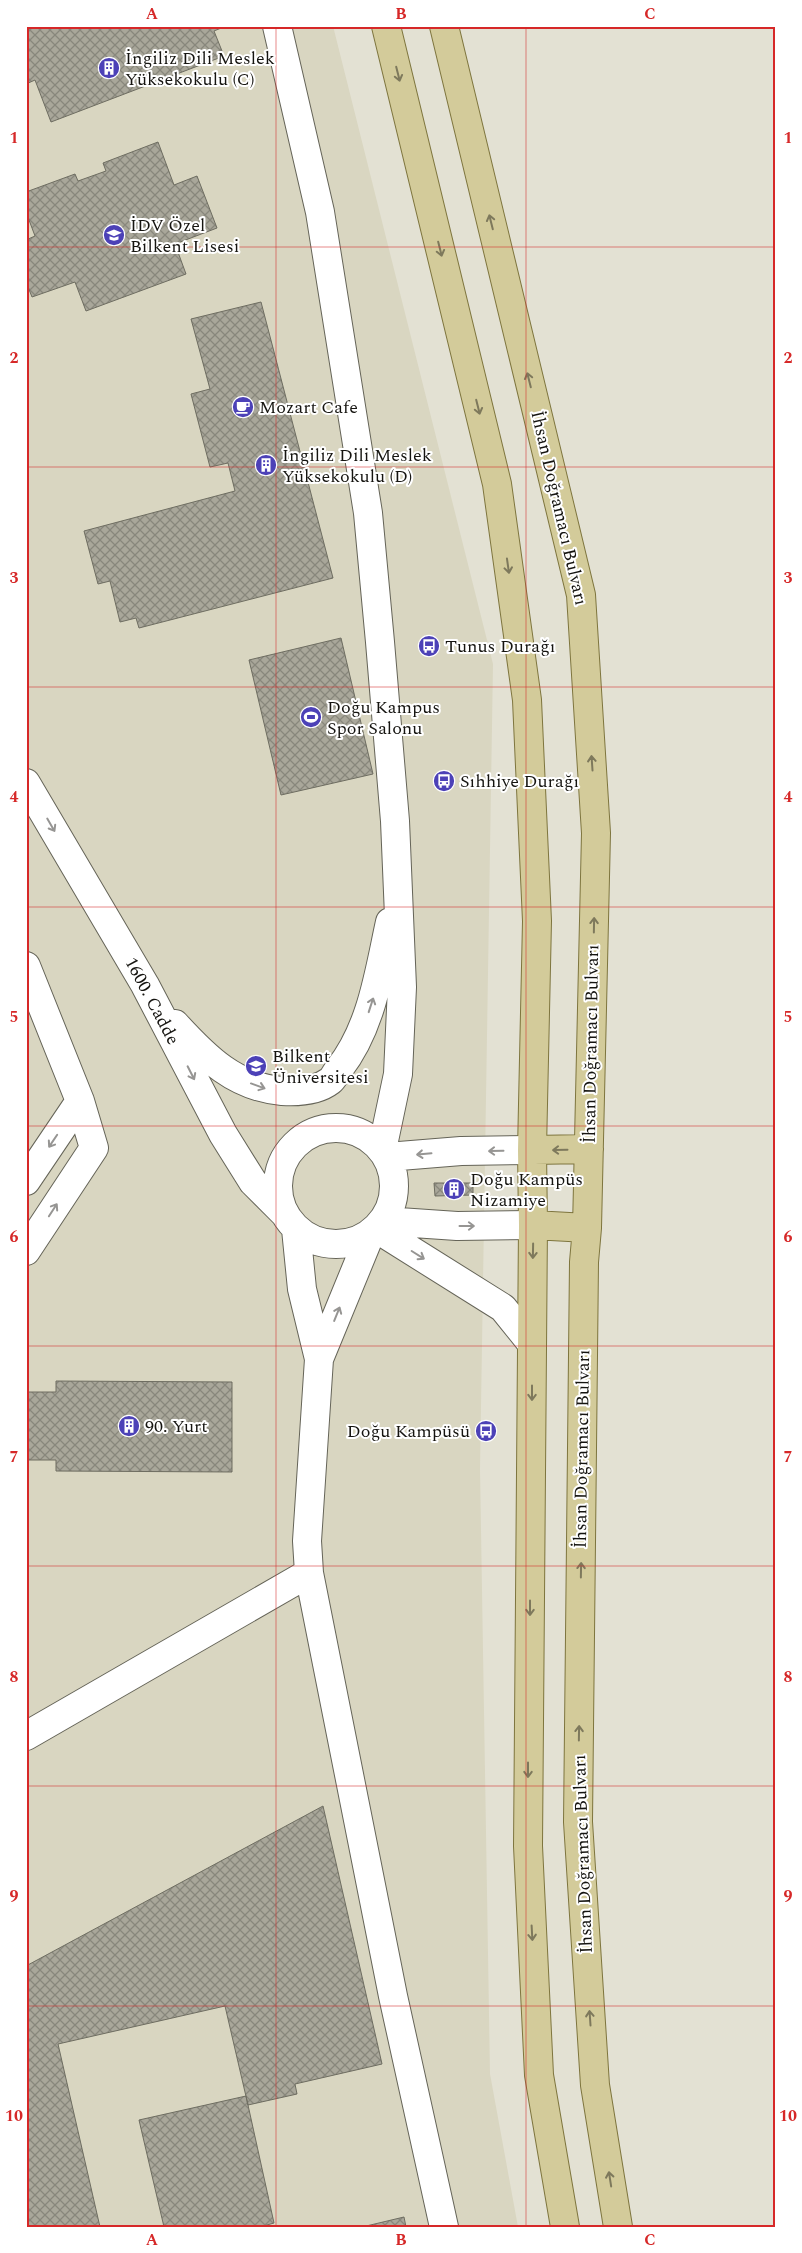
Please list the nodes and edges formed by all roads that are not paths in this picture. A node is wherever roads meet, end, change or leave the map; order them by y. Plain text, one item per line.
1 (277, 26) edge
2 (386, 26) edge
3 (444, 26) edge
4 (28, 788) edge
5 (399, 884) junction
6 (26, 966) edge
7 (145, 986) junction
8 (80, 1101) junction
9 (589, 1149) junction
10 (532, 1150) junction
11 (385, 1153) junction
12 (26, 1181) edge
13 (290, 1221) junction
14 (533, 1225) junction
15 (377, 1228) junction
16 (587, 1228) junction
17 (26, 1251) edge
18 (532, 1344) junction
19 (319, 1359) junction
20 (309, 1573) junction
21 (26, 1736) edge
22 (444, 2227) edge
23 (564, 2227) edge
24 (618, 2227) edge

1 - 5 street
2 -> 10 main road
9 -> 3 main road, İhsan Doğramacı Bulvarı
4 -> 7 street, 1600. Cadde
7 -> 5 street
5 - 11 street
6 - 8 street
7 -> 13 street, 1600. Cadde
8 -> 12 street
17 -> 8 street
9 -> 10 main road
9 - 16 main road, İhsan Doğramacı Bulvarı
10 -> 11 street
10 - 14 main road
11 - 13 street
11 - 15 street
13 - 15 street, 1600. Cadde
13 - 19 street
15 -> 14 street, 1600. Cadde
14 - 16 main road
14 -> 18 main road
15 -> 18 street
19 -> 15 street
24 -> 16 main road, İhsan Doğramacı Bulvarı
18 -> 23 main road
19 - 20 street
20 - 21 street
20 - 22 street

